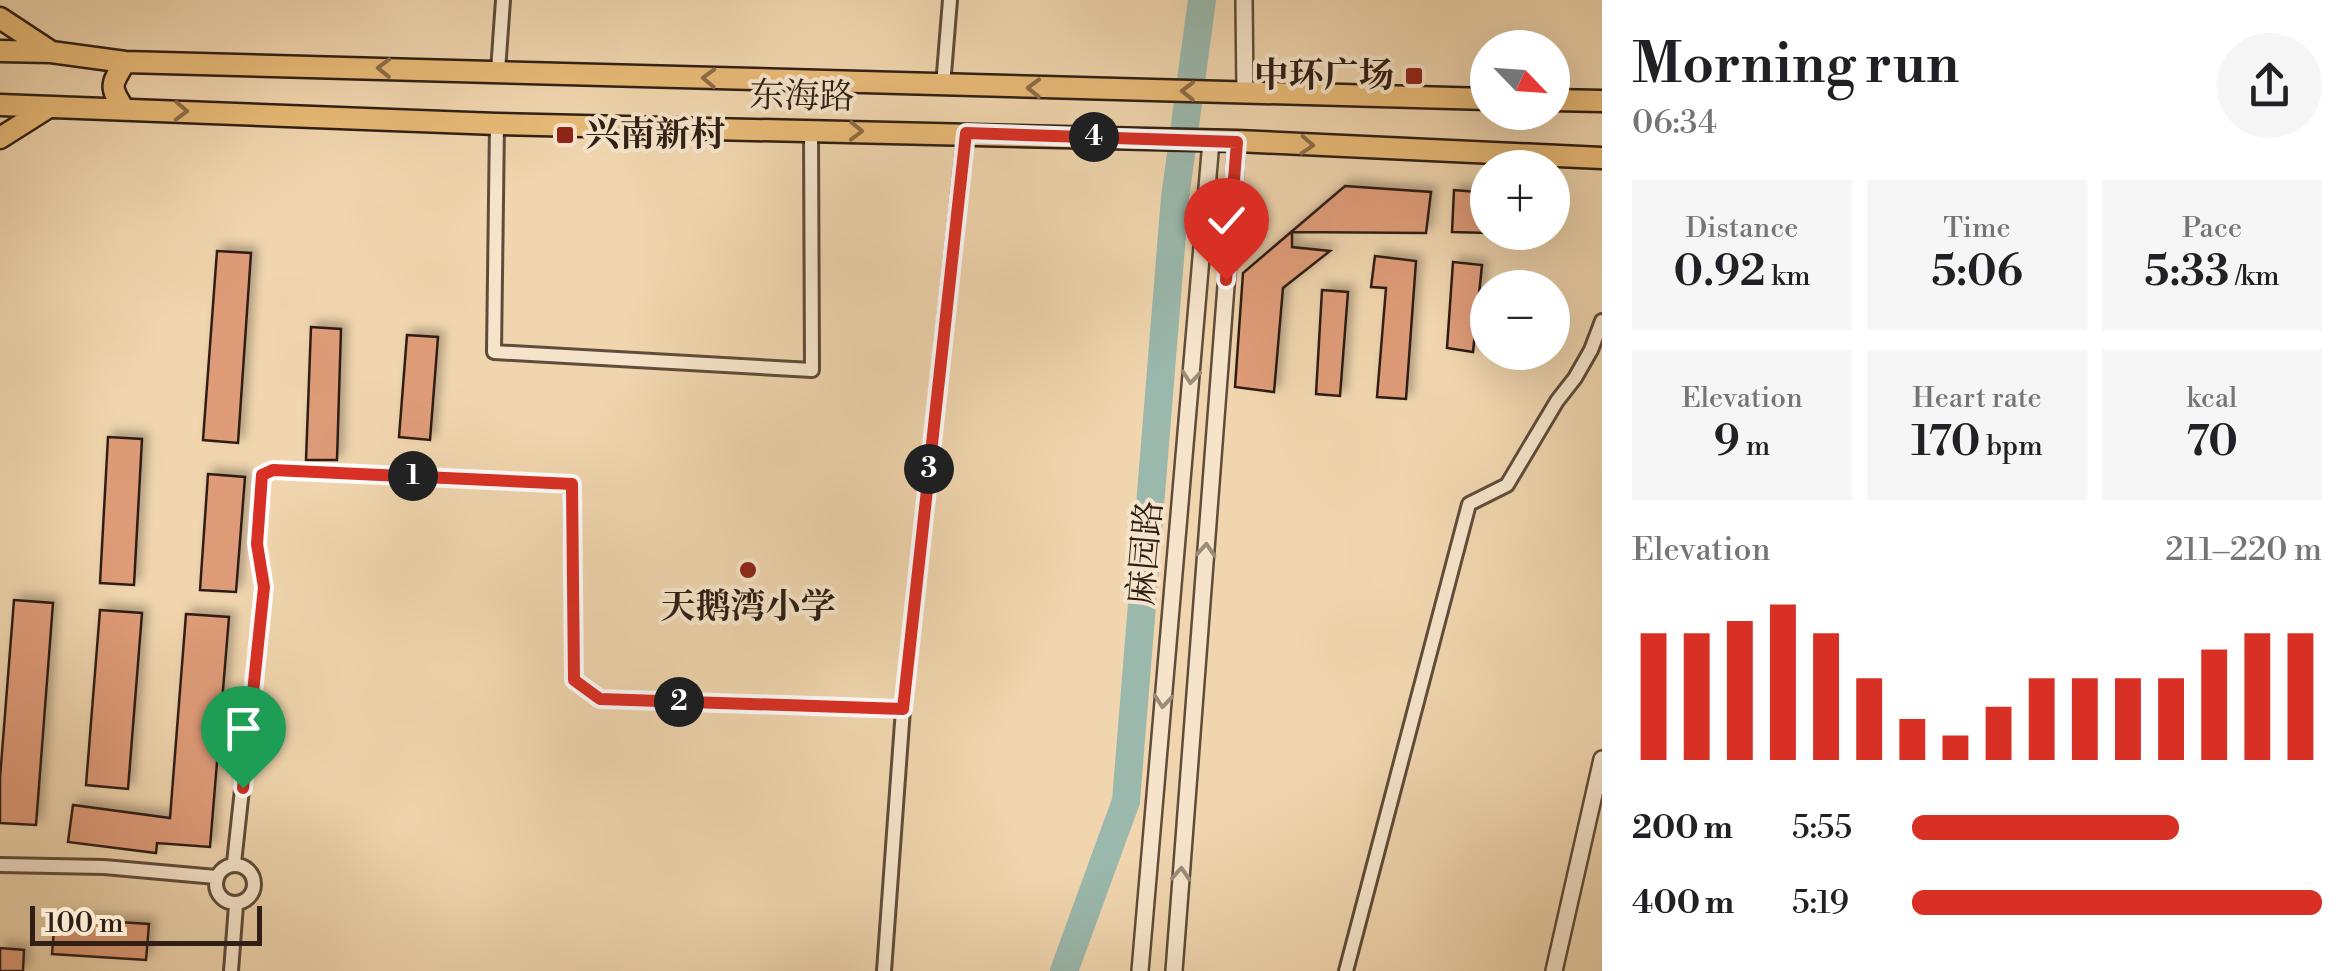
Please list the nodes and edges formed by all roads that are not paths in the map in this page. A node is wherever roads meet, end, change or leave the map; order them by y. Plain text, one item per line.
1 (503, 0) edge
2 (950, 0) edge
3 (1244, 0) edge
4 (0, 18) edge
5 (0, 51) edge
6 (51, 52) junction
7 (125, 62) junction
8 (498, 70) junction
9 (943, 86) junction
10 (1244, 93) junction
11 (1470, 98) edge
12 (1570, 100) edge
13 (1602, 101) edge
14 (0, 105) edge
15 (49, 106) junction
16 (124, 109) junction
17 (497, 124) junction
18 (811, 130) junction
19 (966, 133) junction
20 (0, 138) edge
21 (1210, 141) junction
22 (1237, 142) junction
23 (1602, 158) edge
24 (1602, 321) edge
25 (903, 709) junction
26 (1602, 759) edge
27 (234, 863) junction
28 (0, 865) edge
29 (216, 877) junction
30 (236, 905) junction
31 (231, 971) edge
32 (884, 971) edge
33 (1140, 971) edge
34 (1174, 971) edge
35 (1346, 971) edge
36 (1554, 971) edge

1 - 8 street
2 - 9 street
3 - 10 street
4 - 6 main road
5 - 6 main road, 东海路
6 - 7 main road, 东海路
8 -> 7 main road, 东海路
7 - 16 main road
9 -> 8 main road, 东海路
10 -> 9 main road, 东海路
10 - 11 main road, 东海路
12 - 13 main road
14 - 15 main road, 东海路
15 - 16 main road, 东海路
15 - 20 main road
16 -> 17 main road, 东海路
17 - 18 main road, 东海路
17 - 18 street
18 -> 19 main road, 东海路
19 - 21 main road, 东海路
19 - 25 street
21 - 22 main road, 东海路
21 -> 33 street, 麻园路
22 -> 23 main road, 东海路
34 -> 22 street, 麻园路
24 - 35 street
25 - 27 street
25 - 32 street
26 - 36 street
27 - 29 street
27 - 30 street
28 - 29 street
29 - 30 street
30 - 31 street

